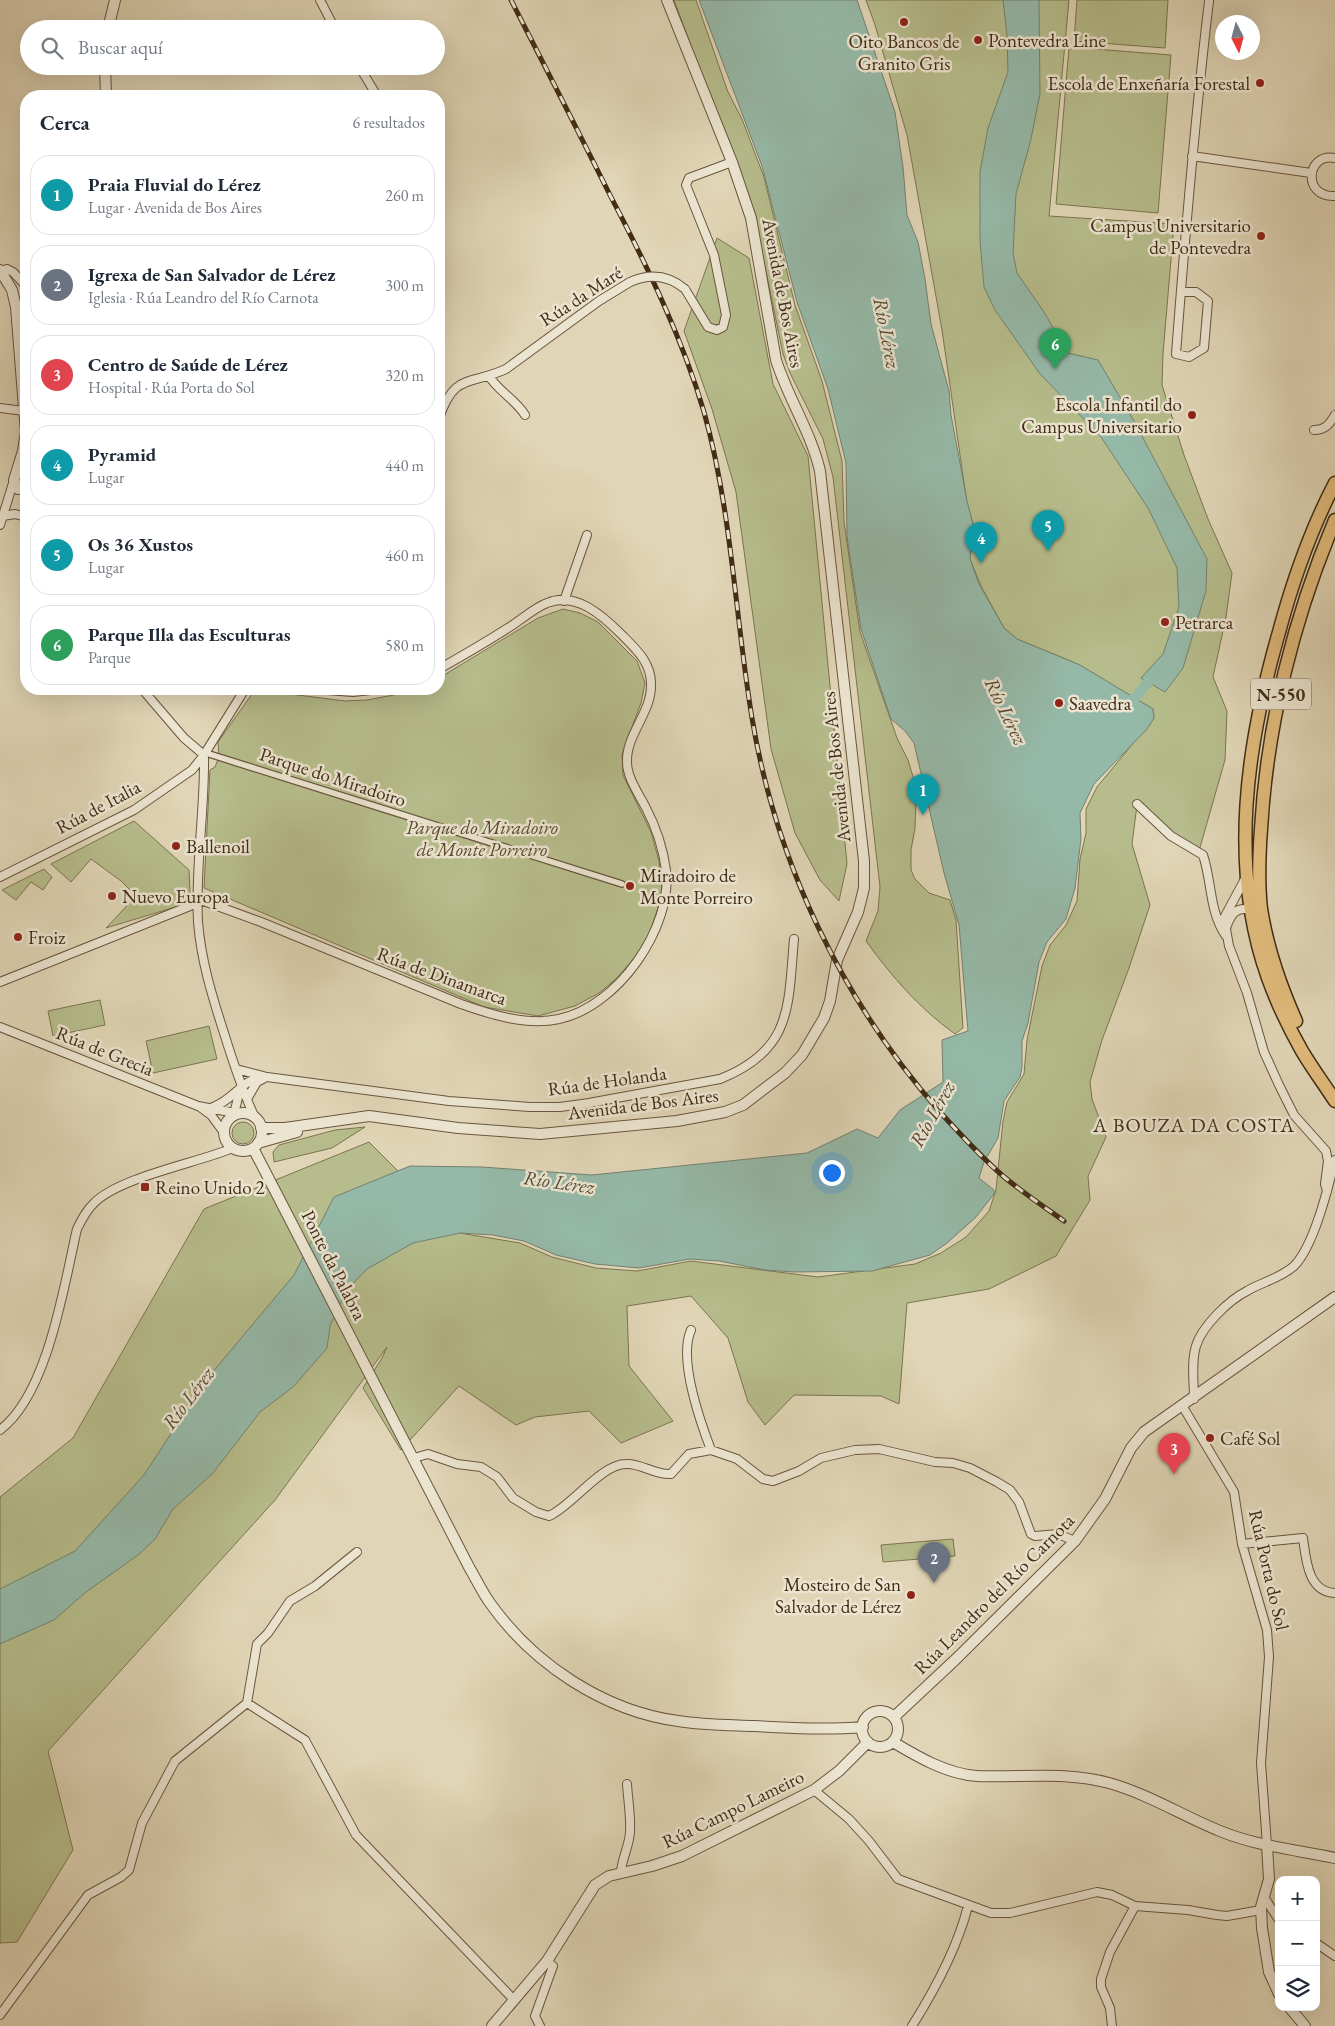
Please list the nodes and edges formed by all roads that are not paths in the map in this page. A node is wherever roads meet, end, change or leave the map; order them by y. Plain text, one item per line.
1 (115, 0) edge
2 (320, 0) edge
3 (667, 0) edge
4 (1209, 0) edge
5 (110, 20) edge
6 (330, 20) edge
7 (106, 75) edge
8 (365, 75) edge
9 (106, 90) edge
10 (374, 90) edge
11 (1192, 156) junction
12 (1335, 158) edge
13 (732, 162) junction
14 (1312, 173) junction
15 (1335, 196) edge
16 (0, 271) edge
17 (20, 280) edge
18 (1181, 292) junction
19 (20, 305) edge
20 (489, 376) junction
21 (445, 405) edge
22 (0, 408) edge
23 (20, 410) edge
24 (525, 415) dead end
25 (1335, 415) edge
26 (1314, 430) dead end
27 (20, 465) edge
28 (14, 480) junction
29 (1335, 483) edge
30 (20, 489) edge
31 (20, 514) edge
32 (3, 516) junction
33 (1335, 520) edge
34 (0, 525) edge
35 (587, 535) dead end
36 (564, 600) junction
37 (445, 666) edge
38 (147, 695) edge
39 (241, 695) edge
40 (205, 754) junction
41 (1137, 804) dead end
42 (0, 877) edge
43 (1246, 877) junction
44 (622, 884) dead end
45 (198, 899) junction
46 (1252, 910) junction
47 (1226, 928) junction
48 (1227, 938) junction
49 (794, 939) dead end
50 (0, 982) edge
51 (0, 1027) edge
52 (236, 1069) junction
53 (267, 1077) junction
54 (1323, 1082) junction
55 (241, 1087) junction
56 (247, 1100) junction
57 (1335, 1101) edge
58 (198, 1106) junction
59 (213, 1108) junction
60 (236, 1115) junction
61 (255, 1118) junction
62 (334, 1121) junction
63 (261, 1128) junction
64 (225, 1134) junction
65 (256, 1146) junction
66 (233, 1148) junction
67 (1335, 1160) edge
68 (1327, 1191) junction
69 (1335, 1297) edge
70 (691, 1330) dead end
71 (1194, 1399) junction
72 (1182, 1407) junction
73 (0, 1430) edge
74 (711, 1450) junction
75 (414, 1458) junction
76 (1075, 1541) junction
77 (1242, 1544) junction
78 (356, 1552) dead end
79 (1335, 1593) edge
80 (247, 1703) junction
81 (894, 1717) junction
82 (862, 1727) junction
83 (868, 1742) junction
84 (893, 1742) junction
85 (627, 1784) dead end
86 (814, 1790) junction
87 (1267, 1845) junction
88 (1335, 1858) edge
89 (621, 1872) junction
90 (1264, 1897) junction
91 (968, 1906) junction
92 (1135, 1906) junction
93 (1261, 1910) junction
94 (1275, 1914) edge
95 (1320, 1947) edge
96 (1335, 1956) edge
97 (547, 1961) junction
98 (1275, 1985) edge
99 (514, 2000) junction
100 (1293, 2011) edge
101 (0, 2015) edge
102 (492, 2026) edge
103 (540, 2026) edge
104 (912, 2026) edge
105 (1112, 2026) edge
106 (1305, 2026) edge

1 - 5 street
2 - 6 street
3 - 13 street, Avenida de Bos Aires
4 - 11 street
7 - 9 street
8 - 10 street
11 - 14 street
11 - 18 street
12 - 14 street
13 - 20 street, Rúa da Maré, bridge
13 - 62 street, Avenida de Bos Aires
14 - 15 street
16 - 17 street
16 - 19 street
18 - 18 street
20 - 21 street, Rúa da Maré
20 - 24 street
22 - 23 street
25 - 26 street
27 - 28 street
28 - 30 street
28 - 32 street
29 - 43 highway, N-550
31 - 32 street
32 - 34 street
33 - 54 highway, N-550
35 - 36 street
36 - 37 street
36 - 45 street, Rúa de Dinamarca
38 - 40 street
39 - 40 street
40 - 42 street, Rúa de Italia
40 - 44 street, Parque do Miradoiro
40 - 45 street
41 - 48 street
43 - 46 highway, N-550
43 - 47 street
45 - 50 street
45 - 52 street
46 - 47 street
46 - 54 highway, N-550
47 - 48 street
48 - 68 street
49 - 53 street, Rúa de Holanda
51 - 58 street, Rúa de Grecia
52 - 53 street, Rúa de Holanda
52 - 55 street
53 - 55 street, Rúa de Holanda
53 - 56 street
54 - 57 highway, N-550
55 - 56 street
55 - 59 street, Rúa de Holanda
55 - 60 street
56 - 61 street
58 - 59 street, Rúa de Grecia
58 - 64 street, Rúa de Grecia
59 - 60 street, Rúa de Grecia
60 - 61 street
60 - 64 street
61 - 63 street
62 - 63 street, Avenida de Bos Aires
62 - 65 street, Avenida de Bos Aires
63 - 65 street
64 - 66 street
65 - 66 street
65 - 75 street, Ponte da Palabra
66 - 73 street
67 - 68 street
68 - 71 street
69 - 71 street, Rúa Leandro del Río Carnota
70 - 74 street
71 - 72 street, Rúa Leandro del Río Carnota
72 - 76 street, Rúa Leandro del Río Carnota
72 - 77 street, Rúa Porta do Sol
74 - 75 street
74 - 76 street
75 - 82 street, Ponte da Palabra
76 - 81 street, Rúa Leandro del Río Carnota
77 - 79 street
77 - 87 street, Rúa Porta do Sol
78 - 80 street
80 - 99 street
80 - 101 street
81 - 82 street
81 - 84 street
82 - 83 street
83 - 84 street
83 - 86 street, Rúa Campo Lameiro
84 - 87 street
85 - 89 street
86 - 89 street, Rúa Campo Lameiro
86 - 91 street
87 - 88 street
87 - 90 street
89 - 97 street, Rúa Campo Lameiro
90 - 93 street
90 - 94 street
91 - 92 street
91 - 104 street
92 - 93 street
92 - 105 street
93 - 98 street
95 - 96 street
97 - 99 street, Rúa Campo Lameiro
97 - 103 street
99 - 102 street, Rúa Campo Lameiro
100 - 106 street

